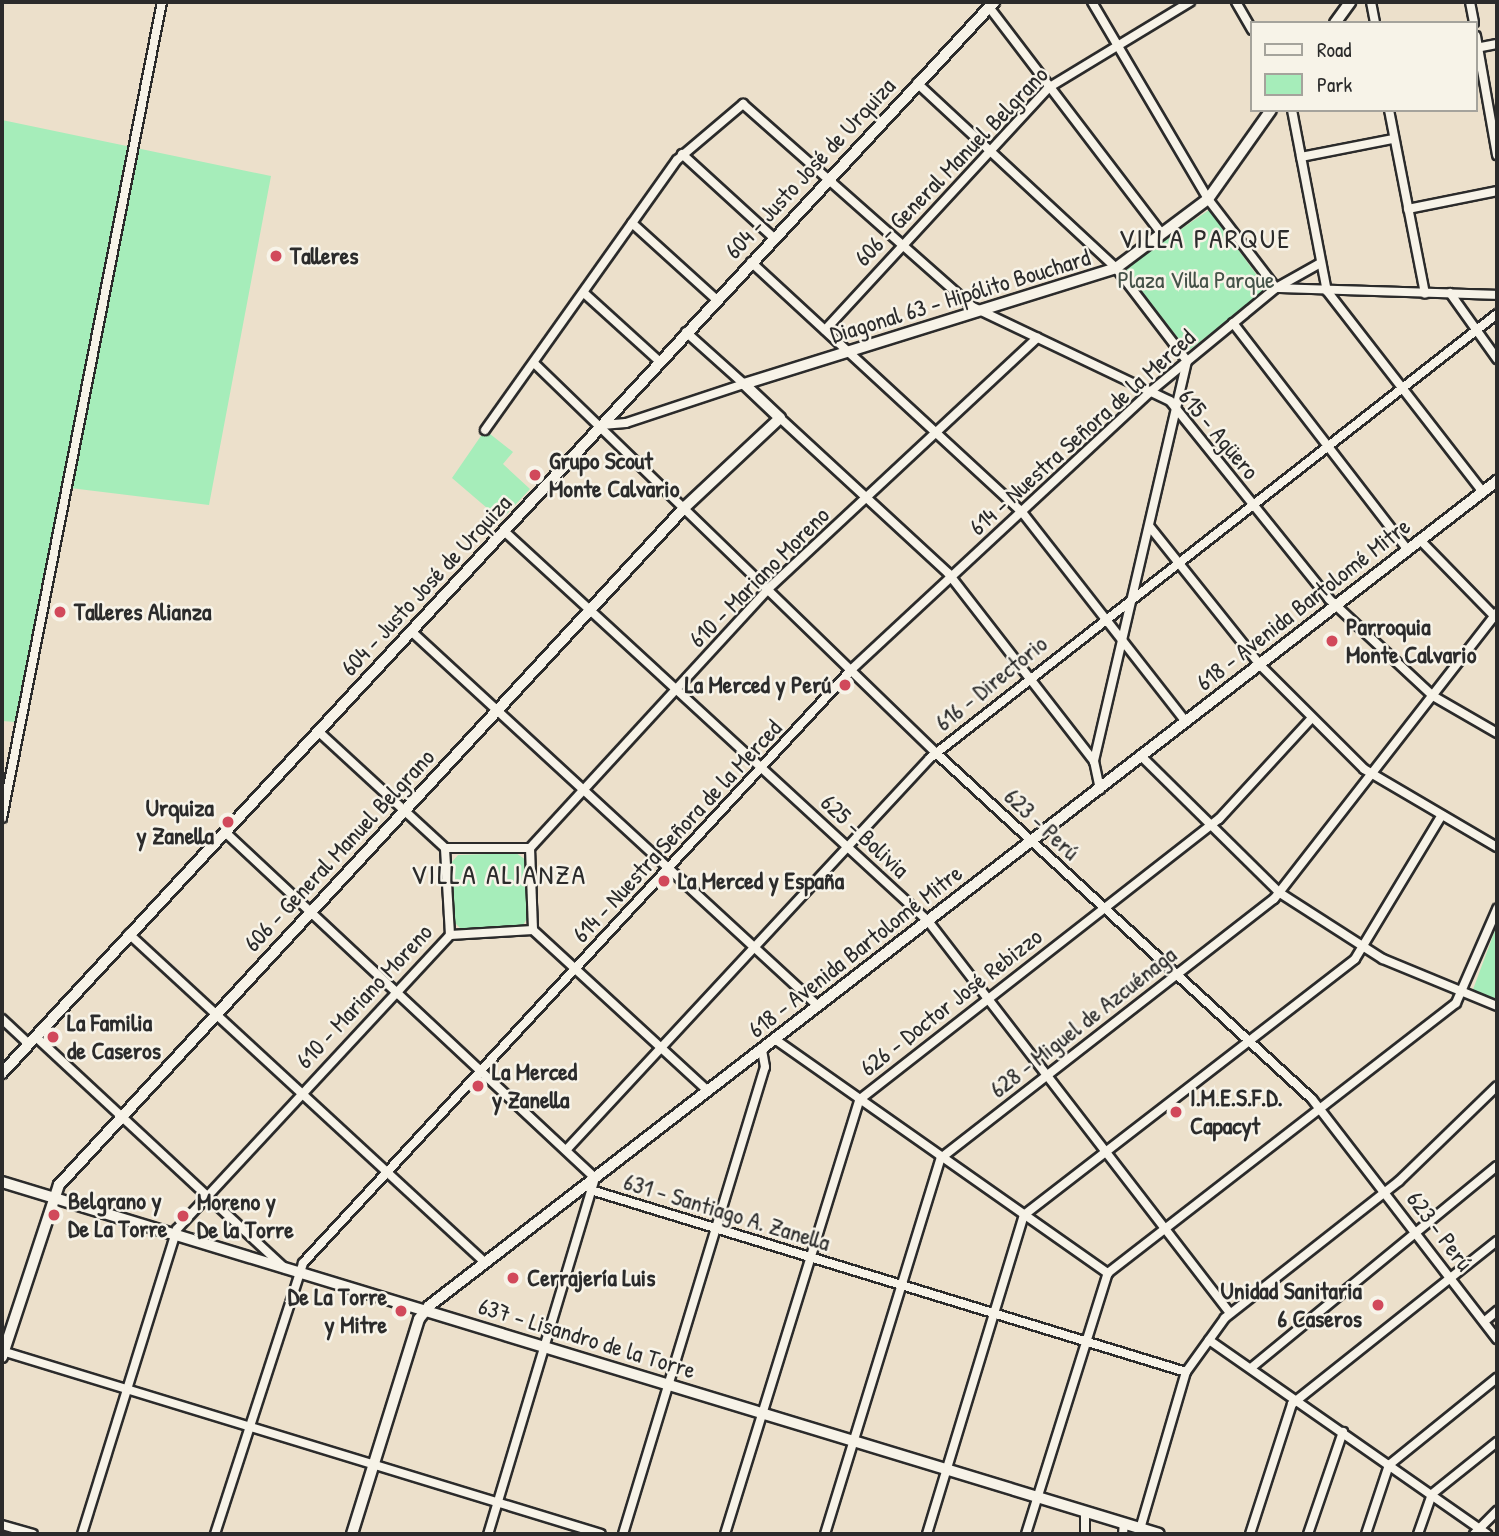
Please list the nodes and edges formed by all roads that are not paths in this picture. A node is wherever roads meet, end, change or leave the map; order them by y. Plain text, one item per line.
1 (162, 2) edge
2 (1092, 2) edge
3 (1190, 2) edge
4 (1236, 2) edge
5 (1350, 2) edge
6 (1371, 2) edge
7 (1470, 2) edge
8 (990, 3) edge
9 (1336, 21) edge
10 (1375, 21) edge
11 (1474, 21) edge
12 (1250, 26) edge
13 (1117, 44) junction
14 (1497, 44) edge
15 (1478, 48) edge
16 (1478, 53) edge
17 (917, 82) junction
18 (1048, 88) junction
19 (1270, 112) edge
20 (1292, 112) edge
21 (1389, 112) edge
22 (1393, 139) junction
23 (989, 150) junction
24 (682, 154) junction
25 (1497, 155) edge
26 (1301, 157) junction
27 (830, 177) junction
28 (1497, 191) edge
29 (1208, 199) junction
30 (1408, 209) junction
31 (632, 223) junction
32 (1162, 234) junction
33 (774, 237) junction
34 (905, 244) junction
35 (751, 262) junction
36 (1319, 264) junction
37 (1116, 268) junction
38 (1276, 288) junction
39 (1327, 291) junction
40 (584, 293) junction
41 (1424, 293) junction
42 (1450, 293) junction
43 (1497, 295) edge
44 (717, 300) junction
45 (979, 311) junction
46 (1497, 314) edge
47 (1233, 323) junction
48 (825, 330) junction
49 (686, 332) junction
50 (1476, 332) junction
51 (1037, 338) junction
52 (848, 354) junction
53 (1497, 359) edge
54 (1187, 361) junction
55 (660, 362) junction
56 (534, 363) junction
57 (744, 384) junction
58 (1402, 389) junction
59 (1151, 391) junction
60 (1176, 407) junction
61 (780, 418) junction
62 (602, 425) junction
63 (485, 430) dead end
64 (936, 433) junction
65 (1328, 445) junction
66 (1497, 481) edge
67 (1483, 492) junction
68 (866, 498) junction
69 (1252, 504) junction
70 (685, 508) junction
71 (1021, 512) junction
72 (1150, 527) junction
73 (504, 531) junction
74 (1420, 540) junction
75 (1408, 550) junction
76 (1179, 560) junction
77 (952, 578) junction
78 (769, 588) junction
79 (1134, 595) junction
80 (1337, 606) junction
81 (592, 608) junction
82 (1496, 616) edge
83 (1105, 617) junction
84 (411, 631) junction
85 (1123, 642) junction
86 (1260, 665) junction
87 (853, 668) junction
88 (1029, 676) junction
89 (677, 687) junction
90 (1433, 696) junction
91 (496, 711) junction
92 (1311, 719) junction
93 (1185, 721) junction
94 (319, 732) junction
95 (1497, 733) edge
96 (936, 753) junction
97 (1140, 756) junction
98 (1094, 761) junction
99 (762, 766) junction
100 (1373, 776) junction
101 (580, 787) junction
102 (1100, 789) junction
103 (404, 810) junction
104 (1441, 816) junction
105 (2, 818) edge
106 (1208, 827) junction
107 (225, 832) junction
108 (1032, 841) junction
109 (848, 846) junction
110 (1497, 847) edge
111 (444, 848) junction
112 (530, 848) junction
113 (668, 869) junction
114 (1280, 893) junction
115 (1104, 908) junction
116 (1497, 909) edge
117 (311, 911) junction
118 (928, 921) junction
119 (533, 930) junction
120 (130, 934) junction
121 (450, 935) junction
122 (753, 946) junction
123 (1364, 949) junction
124 (575, 970) junction
125 (1176, 975) junction
126 (397, 990) junction
127 (1464, 995) junction
128 (989, 996) junction
129 (818, 1006) junction
130 (1497, 1006) edge
131 (216, 1013) junction
132 (2, 1019) edge
133 (33, 1040) junction
134 (776, 1040) junction
135 (1248, 1041) junction
136 (659, 1047) junction
137 (762, 1050) junction
138 (482, 1071) junction
139 (2, 1073) edge
140 (1048, 1074) junction
141 (1497, 1086) edge
142 (708, 1091) junction
143 (302, 1092) junction
144 (859, 1100) junction
145 (1320, 1107) junction
146 (123, 1115) junction
147 (568, 1148) junction
148 (1108, 1150) junction
149 (942, 1158) junction
150 (1497, 1166) edge
151 (388, 1172) junction
152 (595, 1178) junction
153 (2, 1182) edge
154 (594, 1191) junction
155 (1386, 1192) junction
156 (209, 1195) junction
157 (53, 1197) junction
158 (1024, 1215) junction
159 (1167, 1226) junction
160 (717, 1229) junction
161 (175, 1234) junction
162 (1419, 1236) junction
163 (1497, 1241) edge
164 (809, 1257) junction
165 (486, 1263) junction
166 (285, 1268) junction
167 (297, 1270) junction
168 (1108, 1273) junction
169 (1451, 1280) junction
170 (902, 1286) junction
171 (424, 1310) junction
172 (1497, 1311) edge
173 (1230, 1313) junction
174 (993, 1314) junction
175 (1485, 1321) junction
176 (1497, 1339) edge
177 (1209, 1340) junction
178 (1084, 1342) junction
179 (545, 1348) junction
180 (2, 1353) edge
181 (1251, 1368) junction
182 (1186, 1372) junction
183 (1497, 1378) edge
184 (668, 1385) junction
185 (125, 1389) junction
186 (1298, 1399) junction
187 (762, 1414) junction
188 (247, 1426) junction
189 (1343, 1432) junction
190 (853, 1442) junction
191 (1497, 1442) edge
192 (373, 1465) junction
193 (1389, 1465) junction
194 (947, 1470) junction
195 (1432, 1494) junction
196 (1037, 1498) junction
197 (498, 1503) junction
198 (1497, 1511) edge
199 (1085, 1512) junction
200 (2, 1525) edge
201 (1124, 1529) edge
202 (1140, 1529) junction
203 (1476, 1531) edge
204 (33, 1534) edge
205 (82, 1534) edge
206 (215, 1534) edge
207 (352, 1534) edge
208 (488, 1534) edge
209 (601, 1534) edge
210 (623, 1534) edge
211 (725, 1534) edge
212 (825, 1534) edge
213 (927, 1534) edge
214 (1026, 1534) edge
215 (1085, 1534) edge
216 (1159, 1534) edge
217 (1250, 1534) edge
218 (1308, 1534) edge
219 (1366, 1534) edge
220 (1418, 1534) edge
221 (1487, 1534) edge

1 - 105 street
2 - 13 street
3 - 13 street, 606 - General Manuel Belgrano
4 - 12 street
5 - 9 street
6 - 10 street
7 - 11 street
8 - 17 street, 604 - Justo José de Urquiza
8 - 18 street
13 - 18 street, 606 - General Manuel Belgrano
13 - 29 street
14 - 15 street
16 - 25 street
17 - 23 street
17 - 27 street, 604 - Justo José de Urquiza
18 - 23 street, 606 - General Manuel Belgrano
18 - 32 street
19 - 29 street, Diagonal 63 - Hipólito Bouchard
20 - 26 street
21 - 22 street
22 - 26 street
22 - 30 street
23 - 34 street, 606 - General Manuel Belgrano
23 - 37 street
24 - 27 street, 615 - Agüero
24 - 31 street
24 - 33 street
26 - 36 street
27 - 33 street, 604 - Justo José de Urquiza
27 - 34 street, 615 - Agüero
28 - 30 street
29 - 32 street, Diagonal 63 - Hipólito Bouchard
29 - 38 street
30 - 41 street
31 - 40 street
31 - 44 street
32 - 37 street, Diagonal 63 - Hipólito Bouchard
33 - 35 street, 604 - Justo José de Urquiza
34 - 45 street, 615 - Agüero
34 - 48 street, 606 - General Manuel Belgrano
35 - 44 street, 604 - Justo José de Urquiza
35 - 48 street
36 - 38 street, 614 - Nuestra Señora de la Merced
36 - 39 street
37 - 45 street, Diagonal 63 - Hipólito Bouchard
37 - 54 street
38 - 39 street
38 - 47 street, 614 - Nuestra Señora de la Merced
39 - 41 street
39 - 58 street
40 - 55 street
40 - 56 street
41 - 42 street
42 - 43 street
42 - 50 street
44 - 49 street, 604 - Justo José de Urquiza
45 - 51 street, 615 - Agüero
45 - 52 street, Diagonal 63 - Hipólito Bouchard
46 - 50 street, 616 - Directorio
47 - 54 street, 614 - Nuestra Señora de la Merced
47 - 65 street
48 - 52 street
49 - 55 street, 604 - Justo José de Urquiza
49 - 57 street
50 - 53 street
50 - 58 street, 616 - Directorio
51 - 59 street, 615 - Agüero
51 - 64 street, 610 - Mariano Moreno
52 - 57 street, Diagonal 63 - Hipólito Bouchard
52 - 64 street
54 - 59 street, 614 - Nuestra Señora de la Merced
54 - 60 street
55 - 62 street, 604 - Justo José de Urquiza
56 - 62 street, 623 - Perú
56 - 63 street
57 - 61 street
57 - 62 street, Diagonal 63 - Hipólito Bouchard
58 - 65 street, 616 - Directorio
58 - 67 street
59 - 60 street, 615 - Agüero
59 - 71 street, 614 - Nuestra Señora de la Merced
60 - 69 street, 615 - Agüero
60 - 72 street
61 - 68 street
61 - 70 street, 606 - General Manuel Belgrano
62 - 70 street, 623 - Perú
62 - 73 street, 604 - Justo José de Urquiza
64 - 68 street, 610 - Mariano Moreno
64 - 71 street
65 - 69 street, 616 - Directorio
65 - 75 street
66 - 67 street, 618 - Avenida Bartolomé Mitre
67 - 74 street, 618 - Avenida Bartolomé Mitre
68 - 77 street
68 - 78 street, 610 - Mariano Moreno
69 - 76 street, 616 - Directorio
69 - 80 street, 615 - Agüero
70 - 78 street, 623 - Perú
70 - 81 street, 606 - General Manuel Belgrano
71 - 77 street, 614 - Nuestra Señora de la Merced
71 - 83 street
72 - 76 street
72 - 79 street
73 - 81 street, 625 - Bolivia
73 - 84 street, 604 - Justo José de Urquiza
74 - 75 street, 618 - Avenida Bartolomé Mitre
74 - 82 street
75 - 80 street, 618 - Avenida Bartolomé Mitre
76 - 79 street, 616 - Directorio
76 - 86 street
77 - 87 street, 614 - Nuestra Señora de la Merced
77 - 88 street
78 - 87 street, 623 - Perú
78 - 89 street, 610 - Mariano Moreno
79 - 83 street, 616 - Directorio
79 - 85 street
80 - 86 street, 618 - Avenida Bartolomé Mitre
80 - 90 street, 615 - Agüero
81 - 89 street, 625 - Bolivia
81 - 91 street, 606 - General Manuel Belgrano
82 - 90 street, 628 - Miguel de Azcuénaga
83 - 85 street
83 - 88 street, 616 - Directorio
84 - 91 street
84 - 94 street, 604 - Justo José de Urquiza
85 - 93 street
85 - 98 street
86 - 92 street
86 - 93 street, 618 - Avenida Bartolomé Mitre
87 - 96 street, 623 - Perú
87 - 99 street, 614 - Nuestra Señora de la Merced
88 - 96 street, 616 - Directorio
88 - 98 street
89 - 99 street, 625 - Bolivia
89 - 101 street, 610 - Mariano Moreno
90 - 95 street, 615 - Agüero
90 - 100 street, 628 - Miguel de Azcuénaga
91 - 101 street
91 - 103 street, 606 - General Manuel Belgrano
92 - 100 street
92 - 106 street, 626 - Doctor José Rebizzo
93 - 97 street, 618 - Avenida Bartolomé Mitre
94 - 103 street
94 - 107 street, 604 - Justo José de Urquiza
96 - 108 street, 623 - Perú
96 - 109 street, 616 - Directorio
97 - 102 street, 618 - Avenida Bartolomé Mitre
97 - 106 street
98 - 102 street
99 - 109 street, 625 - Bolivia
99 - 113 street, 614 - Nuestra Señora de la Merced
100 - 104 street
100 - 114 street, 628 - Miguel de Azcuénaga
101 - 112 street, 610 - Mariano Moreno
101 - 113 street
102 - 108 street, 618 - Avenida Bartolomé Mitre
103 - 111 street
103 - 117 street, 606 - General Manuel Belgrano
104 - 110 street
104 - 123 street
106 - 114 street
106 - 115 street, 626 - Doctor José Rebizzo
107 - 117 street, 631 - Santiago A. Zanella
107 - 120 street, 604 - Justo José de Urquiza
108 - 115 street, 623 - Perú
108 - 118 street, 618 - Avenida Bartolomé Mitre
109 - 118 street, 625 - Bolivia
109 - 122 street, 616 - Directorio
111 - 112 street
111 - 121 street, 610 - Mariano Moreno
112 - 119 street
113 - 122 street
113 - 124 street, 614 - Nuestra Señora de la Merced
114 - 123 street
114 - 125 street, 628 - Miguel de Azcuénaga
115 - 125 street, 623 - Perú
115 - 128 street, 626 - Doctor José Rebizzo
116 - 127 street
117 - 126 street, 631 - Santiago A. Zanella
117 - 131 street, 606 - General Manuel Belgrano
118 - 128 street, 625 - Bolivia
118 - 129 street, 618 - Avenida Bartolomé Mitre
119 - 121 street
119 - 124 street
120 - 131 street
120 - 133 street, 604 - Justo José de Urquiza
121 - 126 street, 610 - Mariano Moreno
122 - 129 street
122 - 136 street, 616 - Directorio
123 - 127 street
123 - 135 street
124 - 136 street
124 - 138 street, 614 - Nuestra Señora de la Merced
125 - 135 street, 623 - Perú
125 - 140 street, 628 - Miguel de Azcuénaga
126 - 138 street, 631 - Santiago A. Zanella
126 - 143 street, 610 - Mariano Moreno
127 - 130 street
127 - 145 street
128 - 140 street, 625 - Bolivia
128 - 144 street, 626 - Doctor José Rebizzo
129 - 134 street, 618 - Avenida Bartolomé Mitre
131 - 143 street
131 - 146 street, 606 - General Manuel Belgrano
132 - 133 street
133 - 139 street, 604 - Justo José de Urquiza
133 - 146 street
134 - 137 street, 618 - Avenida Bartolomé Mitre
134 - 144 street
135 - 145 street, 623 - Perú
135 - 148 street
136 - 142 street
136 - 147 street, 616 - Directorio
137 - 142 street, 618 - Avenida Bartolomé Mitre
137 - 160 street
138 - 147 street, 631 - Santiago A. Zanella
138 - 151 street, 614 - Nuestra Señora de la Merced
140 - 148 street, 625 - Bolivia
140 - 149 street, 628 - Miguel de Azcuénaga
141 - 155 street
142 - 152 street, 618 - Avenida Bartolomé Mitre
143 - 151 street
143 - 156 street, 610 - Mariano Moreno
144 - 149 street
144 - 164 street, 626 - Doctor José Rebizzo
145 - 155 street, 623 - Perú
145 - 159 street
146 - 156 street
146 - 157 street, 606 - General Manuel Belgrano
147 - 152 street, 631 - Santiago A. Zanella
148 - 158 street
148 - 159 street, 625 - Bolivia
149 - 158 street
149 - 170 street
150 - 162 street
151 - 165 street
151 - 167 street, 614 - Nuestra Señora de la Merced
152 - 154 street, 631 - Santiago A. Zanella
152 - 165 street, 618 - Avenida Bartolomé Mitre
153 - 157 street, 637 - Lisandro de la Torre
154 - 160 street, 631 - Santiago A. Zanella
154 - 179 street
155 - 162 street, 623 - Perú
155 - 173 street
156 - 161 street, 610 - Mariano Moreno
156 - 166 street
157 - 161 street, 637 - Lisandro de la Torre
157 - 180 street, 606 - General Manuel Belgrano
158 - 168 street
158 - 174 street
159 - 168 street
159 - 173 street, 625 - Bolivia
160 - 164 street, 631 - Santiago A. Zanella
160 - 184 street
161 - 166 street, 637 - Lisandro de la Torre
161 - 185 street, 610 - Mariano Moreno
162 - 169 street, 623 - Perú
162 - 181 street
163 - 169 street
164 - 170 street, 631 - Santiago A. Zanella
164 - 187 street, 626 - Doctor José Rebizzo
165 - 171 street, 618 - Avenida Bartolomé Mitre
166 - 167 street, 637 - Lisandro de la Torre
167 - 171 street, 637 - Lisandro de la Torre
167 - 188 street, 614 - Nuestra Señora de la Merced
168 - 178 street
169 - 175 street, 623 - Perú
169 - 186 street
170 - 174 street, 631 - Santiago A. Zanella
170 - 190 street
171 - 179 street, 637 - Lisandro de la Torre
171 - 192 street
172 - 175 street
173 - 177 street
174 - 178 street, 631 - Santiago A. Zanella
174 - 194 street
175 - 176 street, 623 - Perú
177 - 181 street
177 - 182 street
178 - 182 street, 631 - Santiago A. Zanella
178 - 196 street
179 - 184 street, 637 - Lisandro de la Torre
179 - 197 street
180 - 185 street
181 - 186 street
182 - 202 street
183 - 193 street
184 - 187 street, 637 - Lisandro de la Torre
184 - 210 street
185 - 188 street
185 - 205 street, 610 - Mariano Moreno
186 - 189 street
186 - 217 street
187 - 190 street, 637 - Lisandro de la Torre
187 - 211 street, 626 - Doctor José Rebizzo
188 - 192 street
188 - 206 street, 614 - Nuestra Señora de la Merced
189 - 193 street
189 - 218 street
190 - 194 street, 637 - Lisandro de la Torre
190 - 212 street
191 - 195 street
192 - 197 street
192 - 207 street
193 - 195 street
193 - 219 street
194 - 196 street, 637 - Lisandro de la Torre
194 - 213 street
195 - 203 street
195 - 220 street
196 - 199 street, 637 - Lisandro de la Torre
196 - 214 street
197 - 208 street
197 - 209 street
198 - 203 street
199 - 201 street, 637 - Lisandro de la Torre
199 - 215 street
200 - 204 street
201 - 202 street, 637 - Lisandro de la Torre
202 - 216 street, 637 - Lisandro de la Torre
203 - 221 street

